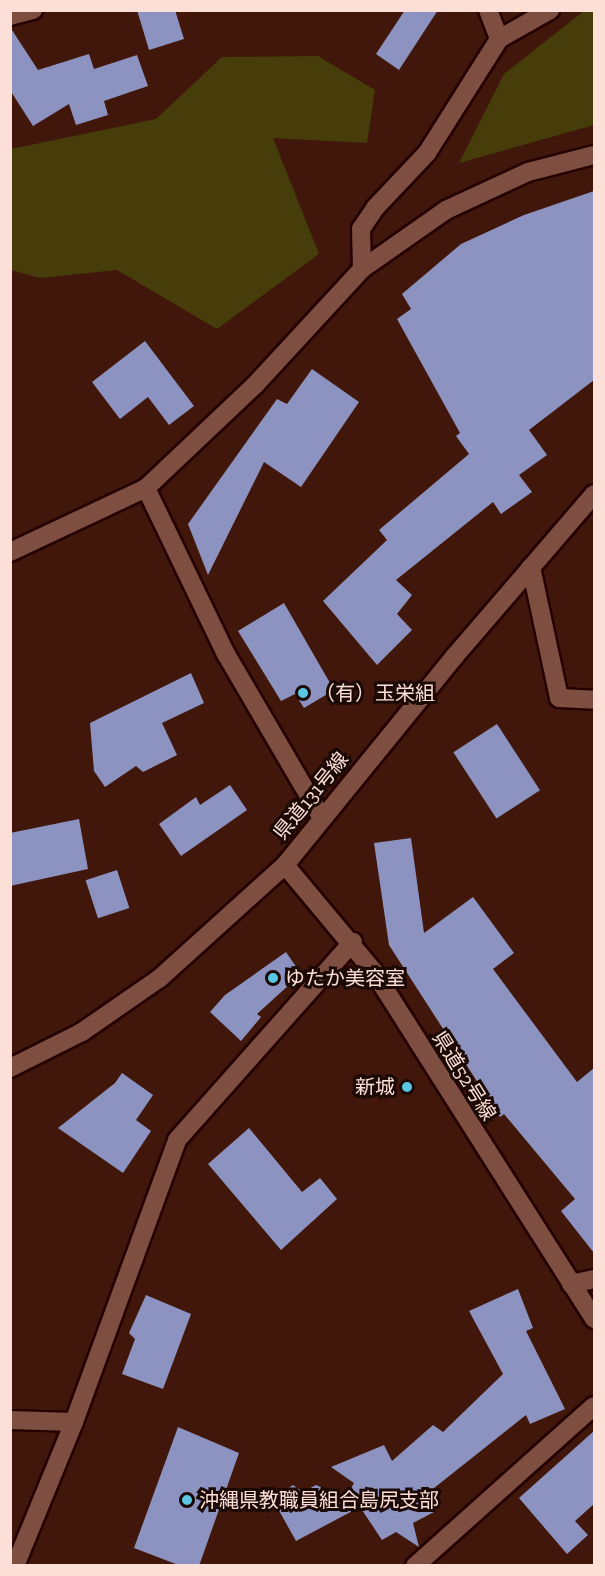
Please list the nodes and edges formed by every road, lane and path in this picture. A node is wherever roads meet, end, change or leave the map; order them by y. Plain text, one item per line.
1 (33, 10) edge
2 (488, 10) edge
3 (550, 10) edge
4 (10, 16) edge
5 (499, 39) junction
6 (594, 155) edge
7 (362, 269) junction
8 (146, 488) junction
9 (594, 494) edge
10 (10, 552) edge
11 (531, 567) junction
12 (594, 700) edge
13 (322, 818) junction
14 (285, 865) junction
15 (353, 942) junction
16 (10, 1068) edge
17 (594, 1279) edge
18 (571, 1284) junction
19 (594, 1319) edge
20 (594, 1406) edge
21 (10, 1420) edge
22 (74, 1422) junction
23 (15, 1566) edge
24 (415, 1566) edge

1 - 4 street
2 - 5 street
3 - 5 street
5 - 7 street
6 - 7 street
7 - 8 street
8 - 10 street
8 - 13 street
9 - 11 street, 県道131号線
11 - 12 street
11 - 13 street, 県道131号線
13 - 14 street, 県道131号線
14 - 15 street, 県道52号線
14 - 16 street, 県道131号線
15 - 18 street, 県道52号線
15 - 22 street
17 - 18 street
18 - 19 street, 県道52号線
20 - 24 street
21 - 22 street
22 - 23 street

